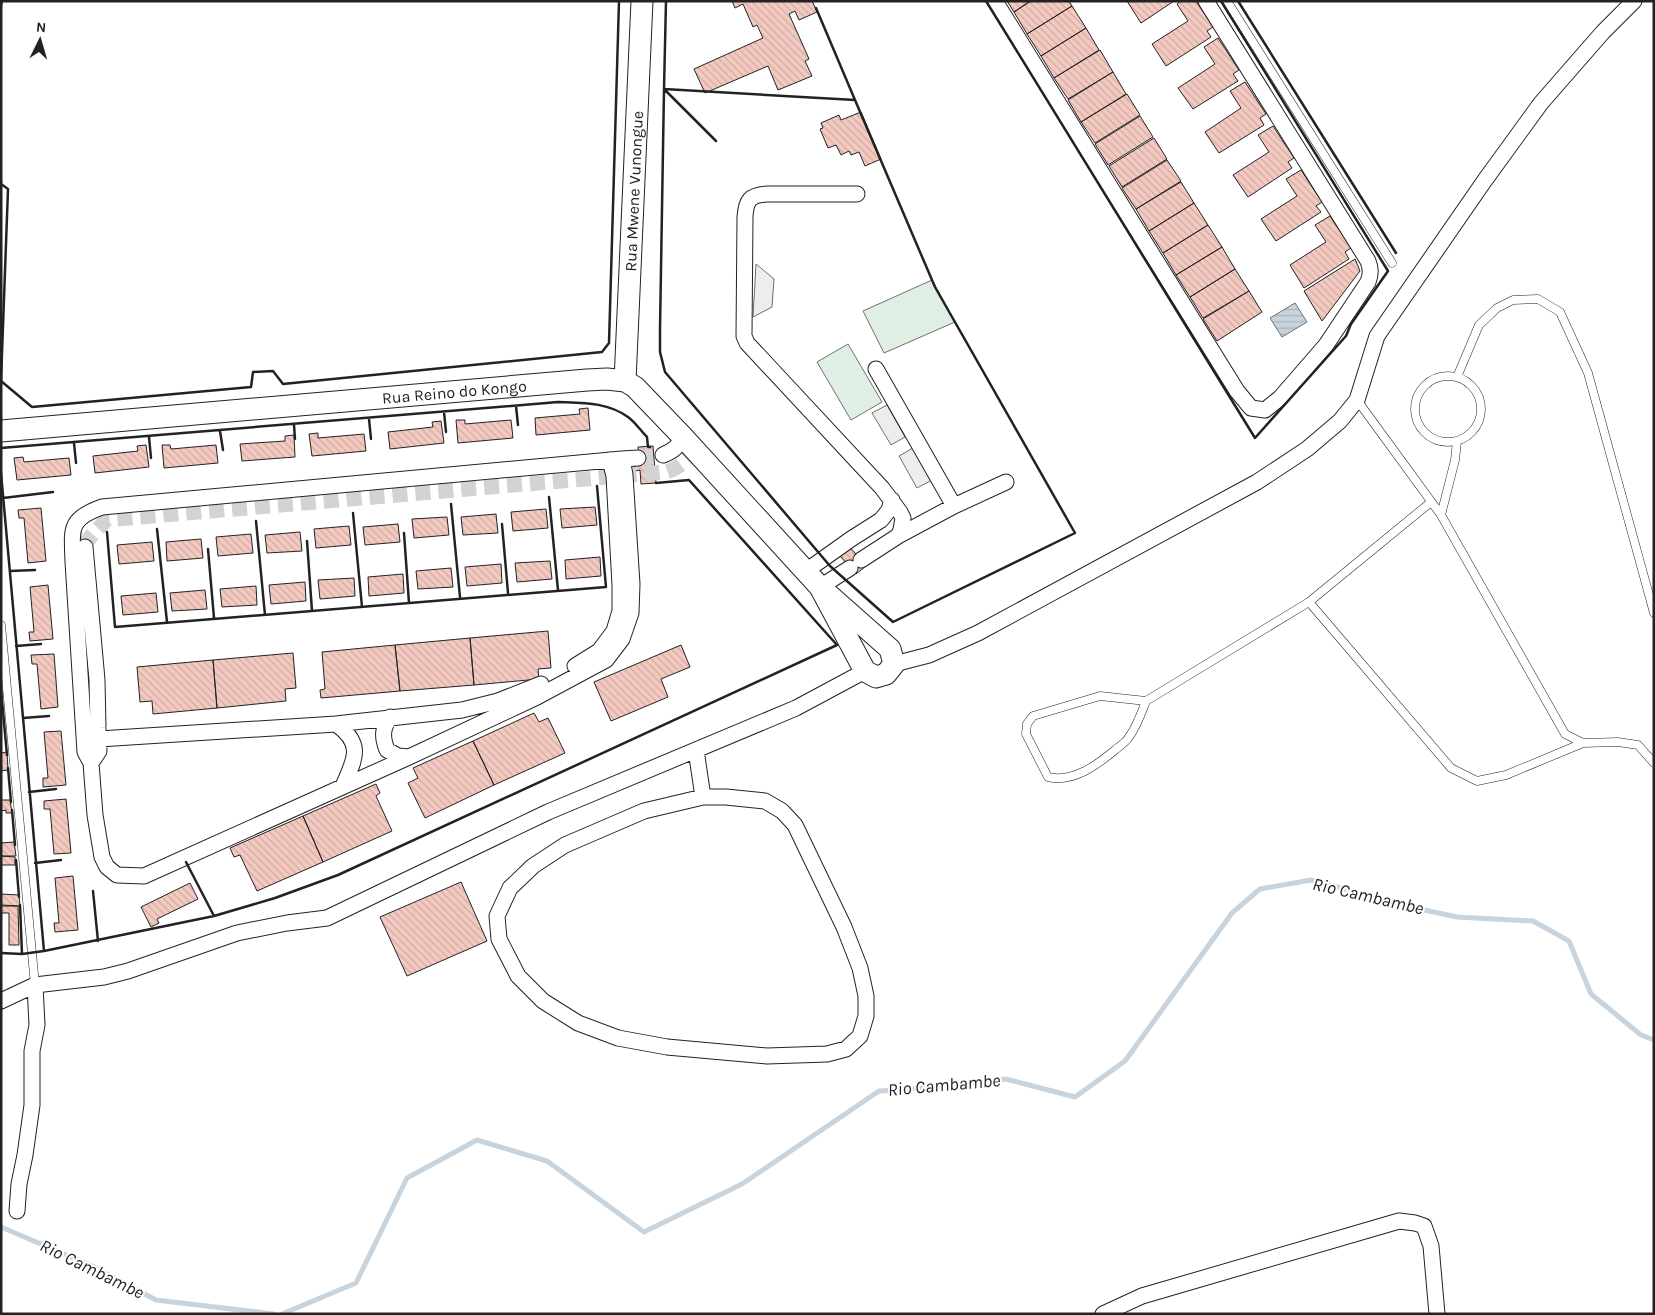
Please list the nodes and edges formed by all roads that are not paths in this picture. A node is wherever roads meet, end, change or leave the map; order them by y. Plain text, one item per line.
1 (642, 1) edge
2 (995, 1) edge
3 (1206, 1) edge
4 (1226, 1) edge
5 (1634, 1) edge
6 (857, 194) dead end
7 (1392, 264) dead end
8 (876, 369) dead end
9 (1457, 377) junction
10 (625, 381) junction
11 (1357, 400) junction
12 (1, 431) edge
13 (683, 437) junction
14 (1457, 441) junction
15 (663, 455) tunnel mouth
16 (638, 458) tunnel mouth
17 (616, 460) junction
18 (1006, 482) dead end
19 (892, 500) junction
20 (1431, 502) junction
21 (954, 506) junction
22 (1442, 515) junction
23 (898, 536) junction
24 (851, 539) junction
25 (85, 547) tunnel mouth
26 (859, 561) junction
27 (806, 571) junction
28 (820, 587) junction
29 (1309, 602) junction
30 (1654, 612) edge
31 (1, 625) edge
32 (894, 664) junction
33 (865, 671) junction
34 (1146, 701) junction
35 (390, 717) junction
36 (336, 724) junction
37 (98, 739) junction
38 (1583, 743) junction
39 (696, 750) junction
40 (409, 757) junction
41 (91, 763) junction
42 (1654, 763) edge
43 (343, 786) junction
44 (703, 797) junction
45 (35, 985) junction
46 (1, 1000) edge
47 (17, 1211) dead end
48 (1103, 1314) edge
49 (1437, 1314) edge

1 - 10 street, Rua Mwene Vunongue
2 - 3 street
4 - 7 lane
5 - 11 street
6 - 19 street
8 - 21 street
9 - 14 lane
9 - 14 lane
9 - 30 lane
10 - 12 street, Rua Reino do Kongo
10 - 13 street
11 - 20 lane
11 - 32 street
13 - 15 street
13 - 27 street
14 - 22 lane
16 - 17 street
17 - 35 street
17 - 40 street
17 - 41 street
18 - 21 street
19 - 23 street
19 - 24 street
20 - 22 lane
20 - 29 lane
21 - 23 street
22 - 38 lane
23 - 26 street
24 - 26 street
24 - 27 street
25 - 37 street
26 - 28 street
27 - 28 street
28 - 32 street
28 - 33 street
29 - 34 lane
29 - 38 lane
31 - 45 lane
32 - 33 street
33 - 39 street
34 - 34 lane
35 - 36 street
35 - 40 street
36 - 37 street
36 - 43 street
37 - 41 street
38 - 42 lane
39 - 44 street
39 - 45 street
40 - 43 street
41 - 43 street
44 - 44 street
45 - 46 street
45 - 47 street
48 - 49 street

